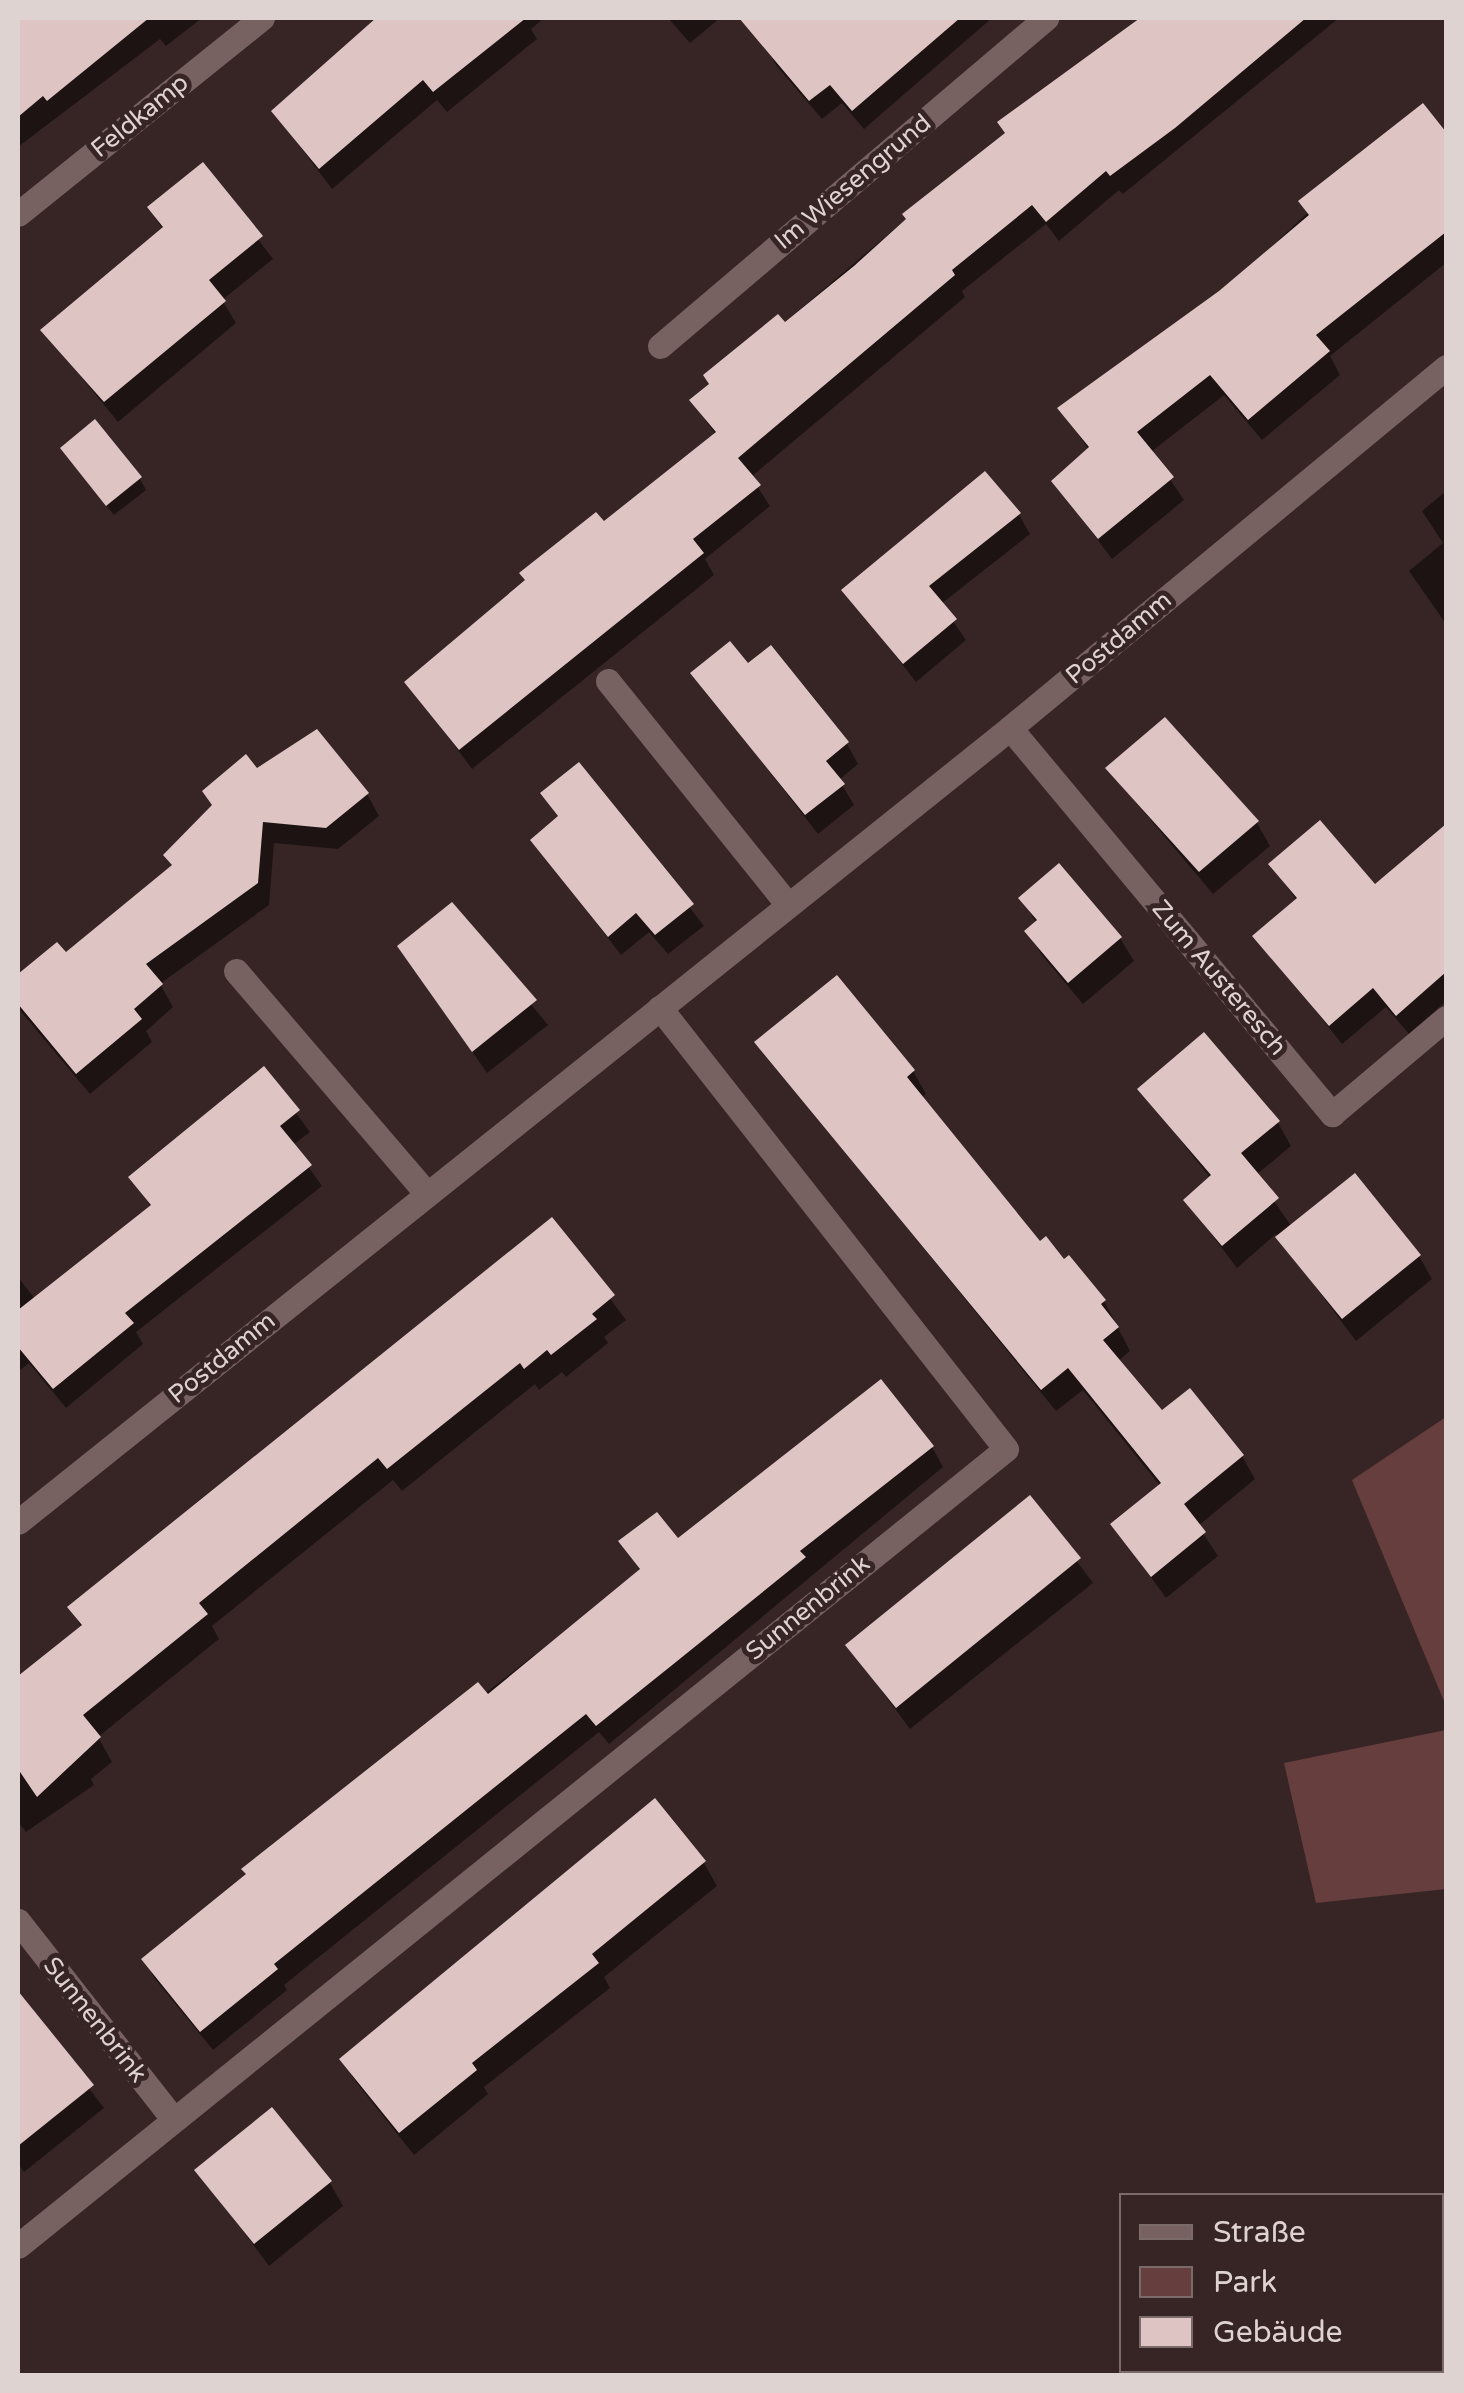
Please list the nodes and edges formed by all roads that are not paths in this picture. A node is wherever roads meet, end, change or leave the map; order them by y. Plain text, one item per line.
1 (262, 18) edge
2 (1046, 18) edge
3 (18, 214) edge
4 (660, 346) dead end
5 (1446, 367) edge
6 (608, 681) dead end
7 (1010, 728) junction
8 (788, 905) junction
9 (236, 971) dead end
10 (660, 1008) junction
11 (1446, 1018) edge
12 (427, 1194) junction
13 (18, 1522) edge
14 (18, 1921) edge
15 (173, 2119) junction
16 (18, 2246) edge

1 - 3 street, Feldkamp
2 - 4 street, Im Wiesengrund
5 - 7 street, Postdamm
6 - 8 street
7 - 8 street, Postdamm
7 - 11 street, Zum Austeresch
8 - 10 street, Postdamm
9 - 12 street
10 - 12 street, Postdamm
10 - 15 street, Sunnenbrink
12 - 13 street, Postdamm
14 - 15 street, Sunnenbrink
15 - 16 street, Sunnenbrink

